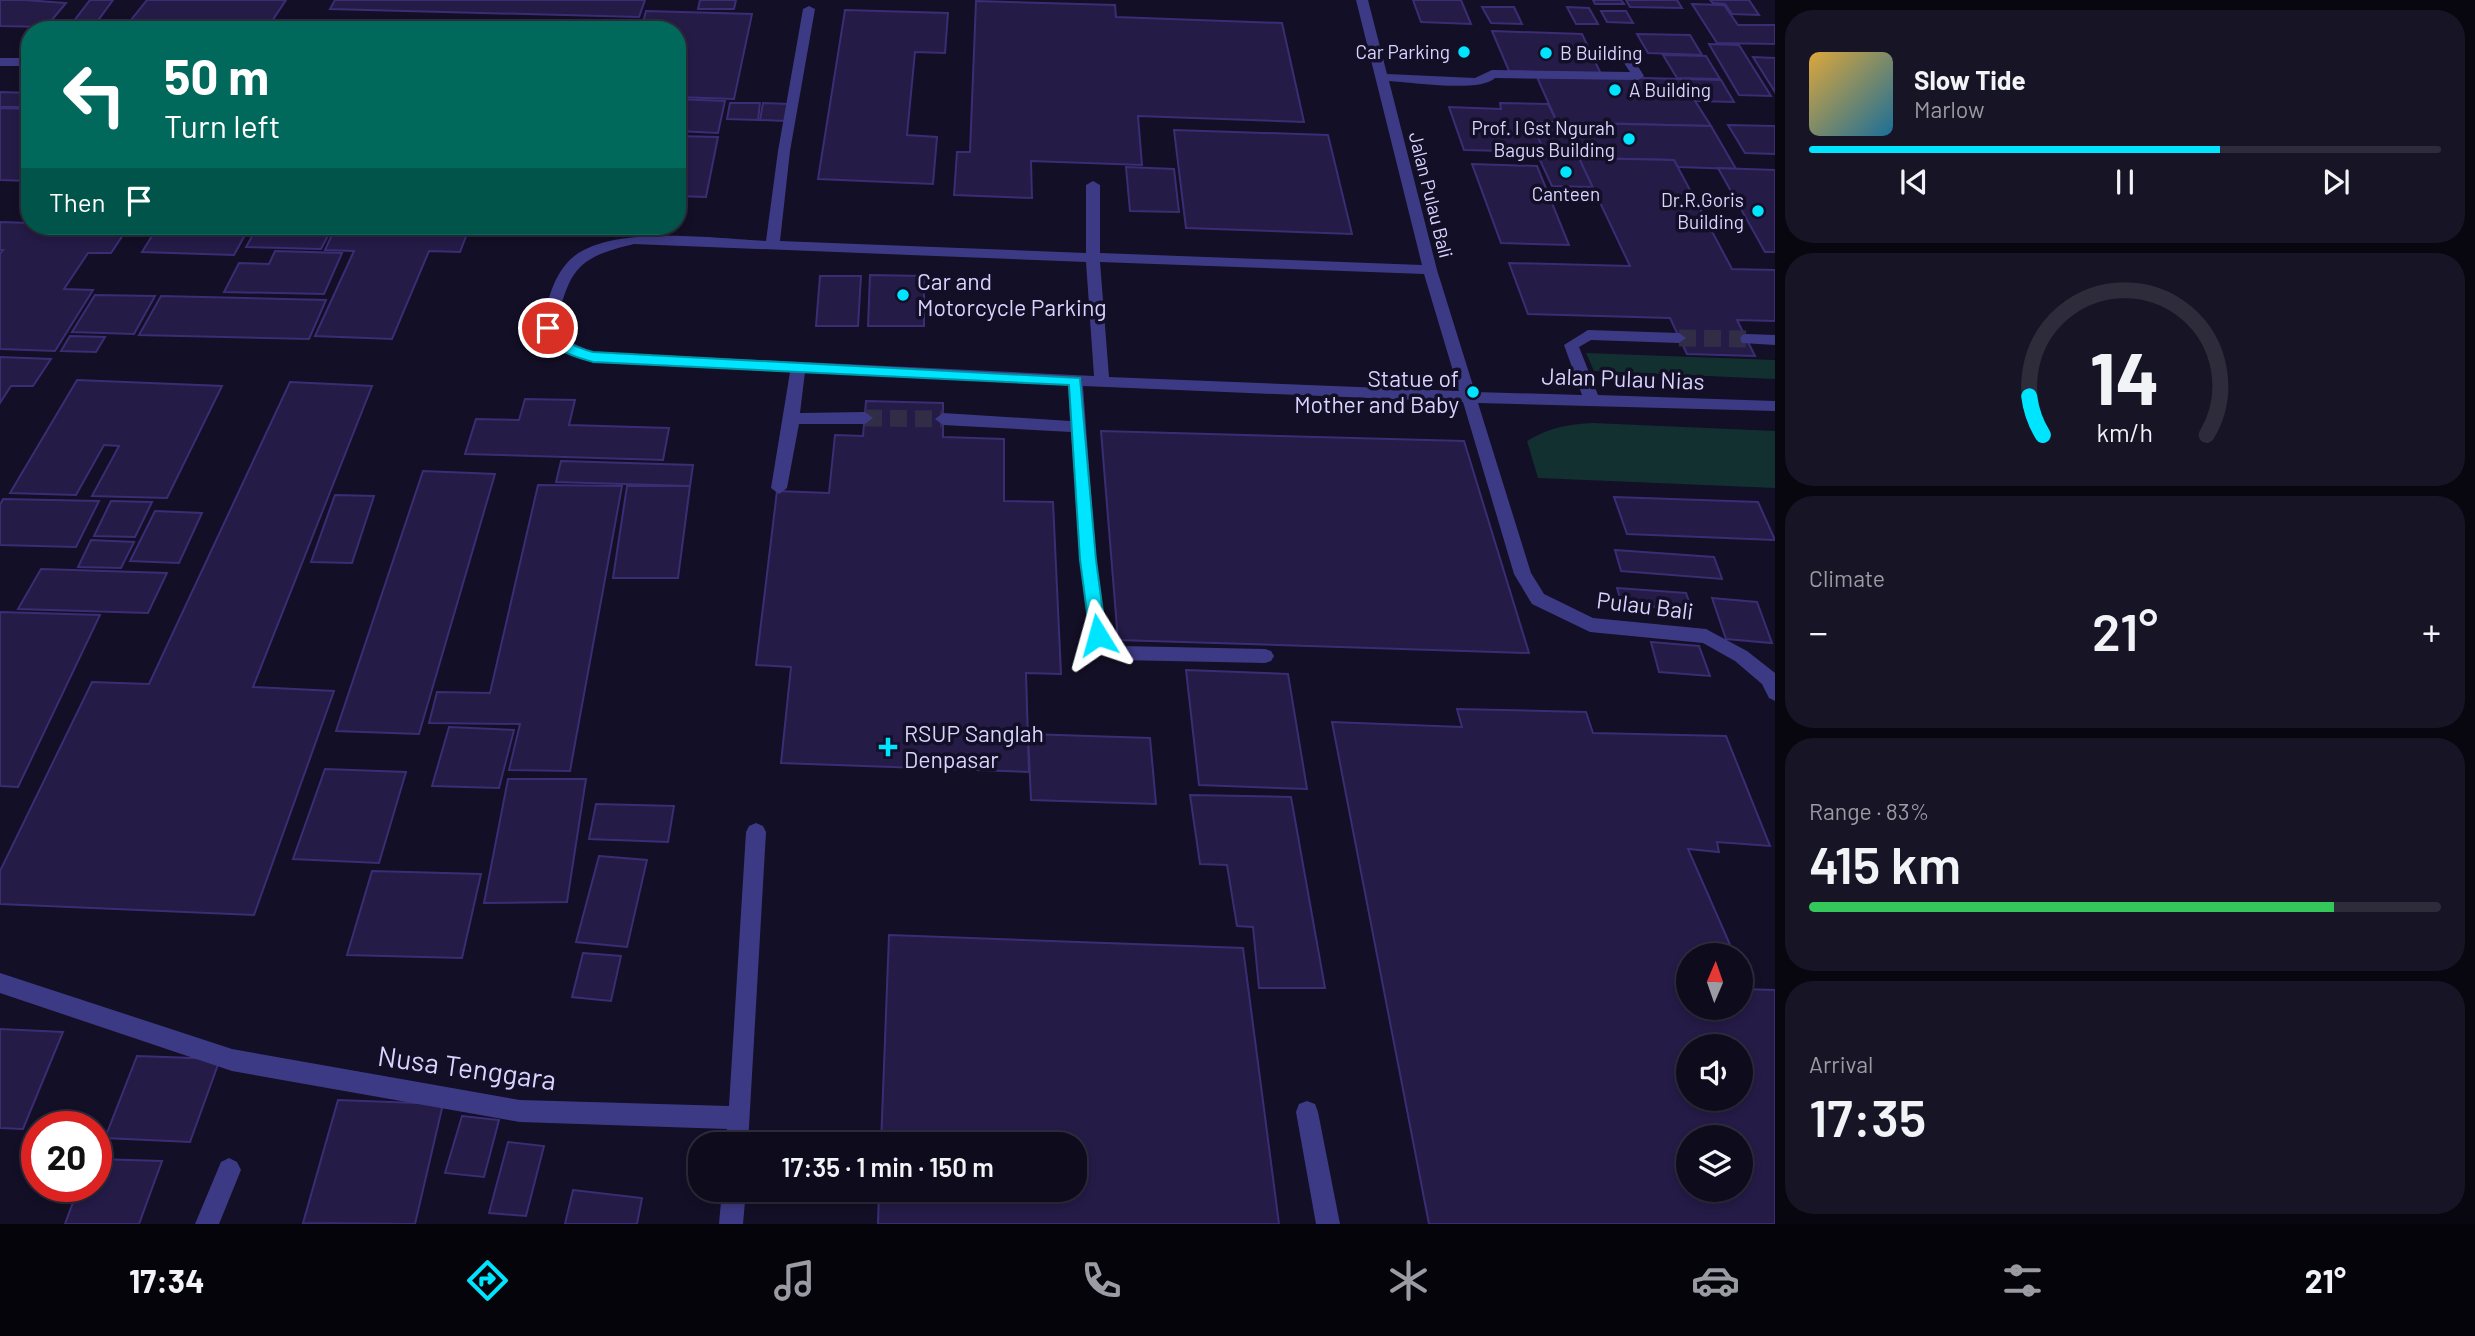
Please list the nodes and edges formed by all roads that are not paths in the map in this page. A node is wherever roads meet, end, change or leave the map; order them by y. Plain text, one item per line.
1 (1362, 0) edge
2 (809, 9) dead end
3 (0, 62) edge
4 (21, 62) edge
5 (1630, 63) dead end
6 (1381, 78) junction
7 (1093, 185) dead end
8 (773, 244) junction
9 (1093, 256) junction
10 (1430, 270) junction
11 (1679, 338) tunnel mouth
12 (1746, 339) tunnel mouth
13 (1775, 340) edge
14 (798, 368) junction
15 (1075, 381) junction
16 (1102, 382) junction
17 (1469, 398) junction
18 (1592, 401) junction
19 (1775, 406) edge
20 (865, 418) tunnel mouth
21 (792, 419) junction
22 (943, 419) tunnel mouth
23 (1079, 426) junction
24 (779, 488) dead end
25 (1265, 656) dead end
26 (1775, 693) edge
27 (756, 832) dead end
28 (0, 983) edge
29 (1307, 1112) dead end
30 (738, 1118) junction
31 (737, 1132) edge
32 (229, 1170) dead end
33 (733, 1202) edge
34 (207, 1224) edge
35 (732, 1224) edge
36 (1328, 1224) edge

1 - 6 street, Jalan Pulau Bali
2 - 8 street
3 - 4 street
5 - 6 street
6 - 10 street, Jalan Pulau Bali
7 - 9 street
8 - 9 street, Jalan Pulau Nias
8 - 14 street, Jalan Pulau Nias
9 - 10 street, Jalan Pulau Nias
9 - 16 street
10 - 17 street, Jalan Pulau Bali
11 - 18 street
12 - 13 street
14 - 15 street, Jalan Pulau Nias
14 - 21 street
15 - 16 street, Jalan Pulau Nias
15 - 23 street
16 - 17 street, Jalan Pulau Nias
17 - 18 street, Jalan Pulau Nias
17 - 26 street, Pulau Bali
18 - 19 street, Jalan Pulau Nias
20 - 21 street
21 - 24 street
22 - 23 street
23 - 25 street
27 - 30 street
28 - 30 street, Nusa Tenggara
29 - 36 street
30 - 31 street
32 - 34 street
33 - 35 street

